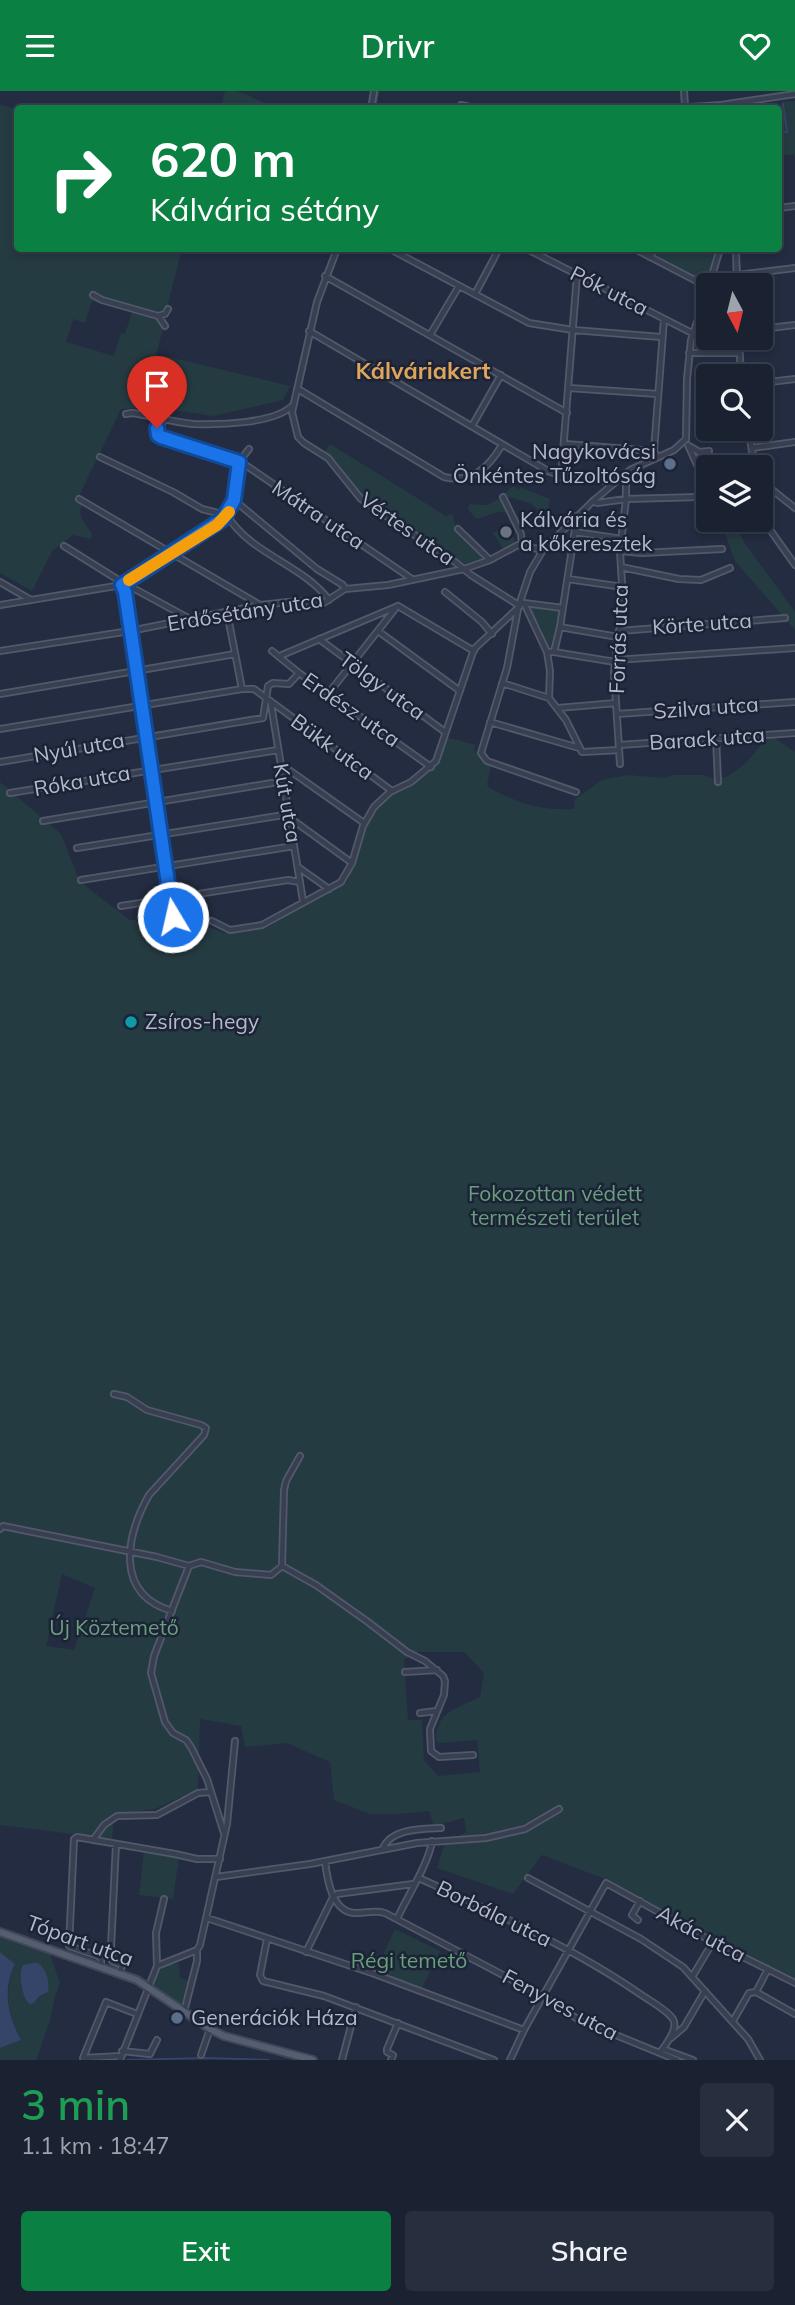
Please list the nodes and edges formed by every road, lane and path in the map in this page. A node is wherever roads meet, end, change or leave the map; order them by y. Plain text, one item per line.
1 (684, 91) edge
2 (795, 94) edge
3 (685, 105) edge
4 (727, 105) edge
5 (336, 252) edge
6 (396, 252) edge
7 (497, 252) edge
8 (533, 252) edge
9 (641, 252) edge
10 (654, 252) edge
11 (719, 252) edge
12 (736, 252) edge
13 (650, 257) junction
14 (795, 268) edge
15 (713, 273) edge
16 (737, 273) edge
17 (754, 273) edge
18 (578, 275) junction
19 (325, 276) junction
20 (696, 280) edge
21 (459, 286) junction
22 (475, 294) junction
23 (93, 295) dead end
24 (168, 309) dead end
25 (158, 316) junction
26 (664, 319) junction
27 (696, 322) edge
28 (795, 325) edge
29 (165, 326) dead end
30 (774, 327) edge
31 (573, 330) junction
32 (309, 331) junction
33 (692, 333) junction
34 (430, 335) junction
35 (661, 337) junction
36 (739, 352) joint
37 (689, 353) junction
38 (740, 364) edge
39 (501, 375) junction
40 (795, 379) edge
41 (773, 382) edge
42 (569, 388) junction
43 (298, 389) junction
44 (658, 394) junction
45 (294, 404) junction
46 (567, 413) junction
47 (126, 414) dead end
48 (166, 420) junction
49 (471, 426) junction
50 (687, 439) junction
51 (751, 441) edge
52 (795, 442) edge
53 (565, 444) junction
54 (502, 445) junction
55 (752, 448) junction
56 (249, 449) dead end
57 (709, 451) dead end
58 (655, 453) junction
59 (753, 455) edge
60 (100, 457) dead end
61 (239, 462) junction
62 (696, 462) edge
63 (626, 472) junction
64 (561, 477) junction
65 (613, 484) junction
66 (773, 490) edge
67 (503, 497) dead end
68 (696, 497) edge
69 (795, 498) edge
70 (79, 499) dead end
71 (626, 499) junction
72 (234, 500) junction
73 (785, 500) junction
74 (593, 501) junction
75 (795, 508) edge
76 (227, 515) junction
77 (577, 516) junction
78 (458, 529) dead end
79 (575, 532) junction
80 (773, 532) edge
81 (622, 539) junction
82 (523, 545) junction
83 (64, 546) dead end
84 (722, 549) dead end
85 (543, 550) junction
86 (620, 551) junction
87 (171, 553) junction
88 (793, 556) edge
89 (490, 560) junction
90 (795, 565) edge
91 (621, 567) junction
92 (730, 568) dead end
93 (464, 569) junction
94 (568, 579) junction
95 (413, 580) junction
96 (0, 582) edge
97 (124, 584) junction
98 (623, 587) junction
99 (345, 589) junction
100 (445, 592) dead end
101 (32, 600) junction
102 (329, 600) junction
103 (0, 605) edge
104 (260, 605) junction
105 (521, 605) junction
106 (398, 606) junction
107 (563, 608) junction
108 (228, 612) junction
109 (785, 618) dead end
110 (190, 619) junction
111 (560, 627) junction
112 (130, 631) junction
113 (378, 631) junction
114 (492, 634) junction
115 (619, 634) junction
116 (319, 639) junction
117 (795, 648) edge
118 (0, 651) edge
119 (272, 651) dead end
120 (474, 651) junction
121 (547, 652) junction
122 (554, 652) junction
123 (235, 654) junction
124 (280, 657) junction
125 (615, 661) junction
126 (352, 665) junction
127 (136, 670) junction
128 (299, 673) junction
129 (502, 683) junction
130 (242, 688) junction
131 (460, 691) junction
132 (0, 694) edge
133 (328, 694) junction
134 (549, 698) junction
135 (269, 701) junction
136 (795, 702) edge
137 (616, 703) junction
138 (141, 705) junction
139 (558, 708) junction
140 (617, 714) junction
141 (490, 722) junction
142 (0, 729) edge
143 (445, 732) junction
144 (795, 733) edge
145 (146, 736) junction
146 (716, 738) junction
147 (619, 748) junction
148 (278, 750) junction
149 (581, 750) junction
150 (0, 762) edge
151 (281, 764) junction
152 (620, 764) dead end
153 (431, 767) junction
154 (150, 769) junction
155 (718, 782) dead end
156 (272, 783) dead end
157 (391, 791) junction
158 (576, 792) dead end
159 (10, 793) dead end
160 (156, 802) junction
161 (290, 816) junction
162 (43, 821) dead end
163 (364, 823) junction
164 (160, 834) junction
165 (295, 846) junction
166 (77, 848) dead end
167 (352, 863) junction
168 (165, 865) junction
169 (298, 867) junction
170 (81, 880) dead end
171 (300, 882) junction
172 (329, 889) junction
173 (170, 898) junction
174 (301, 903) junction
175 (121, 906) dead end
176 (173, 917) dead end
177 (212, 921) dead end
178 (114, 1394) dead end
179 (300, 1456) dead end
180 (0, 1529) edge
181 (129, 1552) junction
182 (189, 1566) junction
183 (282, 1566) junction
184 (172, 1611) junction
185 (438, 1670) junction
186 (405, 1672) dead end
187 (438, 1711) junction
188 (420, 1713) dead end
189 (234, 1741) dead end
190 (473, 1755) dead end
191 (211, 1792) junction
192 (559, 1809) dead end
193 (442, 1828) dead end
194 (224, 1833) junction
195 (93, 1840) junction
196 (432, 1841) junction
197 (116, 1844) junction
198 (383, 1849) junction
199 (220, 1859) junction
200 (326, 1861) junction
201 (216, 1877) junction
202 (419, 1878) junction
203 (528, 1878) dead end
204 (413, 1884) junction
205 (333, 1897) junction
206 (164, 1899) dead end
207 (640, 1901) junction
208 (590, 1912) junction
209 (207, 1918) junction
210 (397, 1919) junction
211 (638, 1920) dead end
212 (0, 1931) edge
213 (268, 1939) junction
214 (713, 1942) junction
215 (197, 1950) junction
216 (568, 1951) junction
217 (306, 1952) junction
218 (101, 1957) junction
219 (112, 1961) junction
220 (101, 1966) junction
221 (157, 1966) junction
222 (768, 1969) junction
223 (120, 1973) junction
224 (692, 1977) junction
225 (795, 1983) edge
226 (148, 1986) junction
227 (705, 1991) junction
228 (756, 1992) junction
229 (543, 1996) junction
230 (356, 2007) junction
231 (184, 2012) junction
232 (137, 2014) junction
233 (795, 2014) edge
234 (733, 2021) junction
235 (398, 2023) junction
236 (210, 2029) junction
237 (524, 2030) junction
238 (668, 2039) junction
239 (157, 2040) dead end
240 (661, 2051) junction
241 (201, 2055) dead end
242 (121, 2056) edge
243 (313, 2060) edge
244 (342, 2060) edge
245 (391, 2060) edge
246 (494, 2060) edge
247 (510, 2060) edge
248 (677, 2060) edge
249 (694, 2060) edge
250 (760, 2060) edge

1 - 3 street
2 - 4 street
5 - 19 street
6 - 21 street
7 - 22 street
8 - 18 street, Pók utca
9 - 13 street
10 - 13 street
11 - 15 street
12 - 16 street
13 - 20 street
14 - 17 street
18 - 26 street, Pók utca
18 - 31 street
19 - 32 street
19 - 34 street
21 - 22 street
21 - 34 street
22 - 31 street
23 - 25 street
24 - 25 street
25 - 29 street
26 - 33 street, Pók utca
26 - 35 street
27 - 33 street
28 - 30 street
31 - 35 street
31 - 42 street
32 - 43 street
32 - 49 street
33 - 37 street
34 - 39 street
35 - 44 street
36 - 37 street
36 - 38 street
37 - 50 street
39 - 46 street
39 - 49 street
40 - 41 street
42 - 44 street
42 - 46 street
43 - 45 street
43 - 54 street
44 - 58 street
45 - 48 street
45 - 93 street, Vértes utca
46 - 53 street
47 - 48 street
48 - 61 street, Mátra utca
49 - 54 street
50 - 57 street
50 - 58 street
50 - 62 street
51 - 55 street
52 - 55 street
53 - 58 street
53 - 64 street
54 - 64 street
55 - 59 street
56 - 61 street
58 - 63 street
60 - 76 street
61 - 72 street
61 - 95 street, Mátra utca
63 - 65 street
63 - 71 street, Forrás utca
64 - 65 street
65 - 74 street
66 - 73 street
67 - 82 street
68 - 71 street
69 - 73 street
70 - 87 street
71 - 74 street
71 - 81 street, Forrás utca
72 - 76 street
72 - 99 street
73 - 75 street
74 - 77 street
76 - 87 street
76 - 102 street
77 - 79 street
77 - 85 street
78 - 89 street
79 - 81 street
79 - 94 street
80 - 88 street
81 - 86 street, Forrás utca
82 - 85 street
82 - 89 street, Erdősétány utca
83 - 97 street
84 - 86 street
85 - 105 street
86 - 91 street, Forrás utca
87 - 97 street
87 - 104 street
88 - 90 street
89 - 93 street, Erdősétány utca
91 - 92 street
91 - 98 street, Forrás utca
93 - 95 street, Erdősétány utca
93 - 105 street, Vértes utca
94 - 98 street
94 - 107 street
95 - 99 street, Erdősétány utca
96 - 101 street
97 - 101 street
97 - 110 street
97 - 112 street
98 - 115 street, Forrás utca
99 - 102 street, Erdősétány utca
100 - 114 street
101 - 103 street
102 - 104 street, Erdősétány utca
104 - 108 street, Erdősétány utca
105 - 107 street
105 - 114 street
105 - 121 street
105 - 129 street
106 - 113 street
106 - 116 street
106 - 120 street
107 - 111 street
108 - 110 street, Erdősétány utca
108 - 123 street
109 - 115 street, Körte utca
110 - 112 street, Erdősétány utca
111 - 115 street, Körte utca
111 - 122 street
112 - 118 street, Erdősétány utca
112 - 127 street
113 - 126 street
113 - 131 street
114 - 120 street
115 - 125 street, Forrás utca
116 - 124 street
116 - 126 street, Tölgy utca
117 - 125 street
119 - 124 street, Erdész utca
120 - 131 street
121 - 122 street
121 - 134 street
122 - 125 street
123 - 127 street
123 - 130 street
124 - 128 street, Erdész utca
125 - 137 street, Forrás utca
126 - 133 street
126 - 143 street, Tölgy utca
127 - 132 street
127 - 138 street
128 - 133 street, Erdész utca
128 - 135 street
129 - 134 street
129 - 141 street
130 - 135 street, Bükk utca
130 - 138 street
131 - 143 street
133 - 153 street, Erdész utca
134 - 139 street
135 - 145 street, Nyúl utca
135 - 148 street, Kút utca
135 - 157 street, Bükk utca
136 - 140 street, Szilva utca
137 - 139 street
137 - 140 street, Forrás utca
138 - 142 street
138 - 145 street
139 - 149 street
140 - 147 street, Forrás utca
141 - 149 street, Barack utca
141 - 158 street
143 - 153 street
144 - 146 street, Barack utca
145 - 150 street, Nyúl utca
145 - 154 street
146 - 147 street, Barack utca
146 - 155 street
147 - 149 street, Barack utca
147 - 152 street, Forrás utca
148 - 151 street, Kút utca
148 - 154 street, Róka utca
151 - 161 street, Kút utca
151 - 163 street
153 - 157 street
154 - 159 street, Róka utca
154 - 160 street
156 - 160 street
157 - 163 street
160 - 162 street
160 - 164 street
161 - 164 street
161 - 165 street, Kút utca
161 - 167 street
163 - 167 street
164 - 166 street
164 - 168 street
165 - 168 street
165 - 169 street, Kút utca
167 - 172 street
168 - 170 street
168 - 173 street
169 - 171 street, Kút utca
169 - 172 street
171 - 173 street
171 - 174 street, Kút utca
172 - 174 street
173 - 175 street
173 - 176 street
174 - 177 street
178 - 181 street
179 - 183 street
180 - 181 street
181 - 182 street
181 - 184 street
182 - 183 street
182 - 184 street
183 - 185 street
184 - 191 street
185 - 186 street
185 - 187 street
187 - 188 street
187 - 190 street
189 - 194 street
191 - 194 street
191 - 195 street
192 - 196 street
193 - 198 street
194 - 199 street
195 - 197 street
195 - 218 street
196 - 198 street
196 - 202 street
197 - 199 street
197 - 219 street
198 - 200 street
199 - 201 street
200 - 201 street
200 - 205 street
201 - 209 street
202 - 204 street
202 - 216 street, Borbála utca
203 - 208 street
204 - 205 street
204 - 210 street
205 - 210 street, Fenyves utca
205 - 217 street
206 - 221 street
207 - 208 street, Akác utca
207 - 211 street
207 - 214 street, Akác utca
208 - 216 street
208 - 224 street
209 - 213 street
209 - 215 street
210 - 229 street, Fenyves utca
212 - 220 main road, Tópart utca
213 - 217 street
213 - 230 street
214 - 222 street, Akác utca
214 - 224 street
215 - 221 street
215 - 231 street
216 - 229 street
216 - 238 street, Borbála utca
217 - 237 street
218 - 219 street
218 - 220 street
219 - 223 street
220 - 223 main road, Tópart utca
221 - 226 street
222 - 225 street, Akác utca
222 - 228 street
223 - 226 main road, Tópart utca
224 - 227 street
226 - 231 main road, Tópart utca
226 - 232 street
227 - 234 street
227 - 238 street
228 - 233 street
228 - 234 street
229 - 237 street
229 - 240 street, Fenyves utca
230 - 235 street
230 - 244 street
231 - 236 main road, Tópart utca
232 - 242 street
232 - 242 street
234 - 250 street
235 - 245 street
235 - 246 street
236 - 241 street
236 - 243 main road, Tópart utca
237 - 247 street
238 - 240 street
239 - 242 street
240 - 248 street, Fenyves utca
240 - 249 street, Fenyves utca

